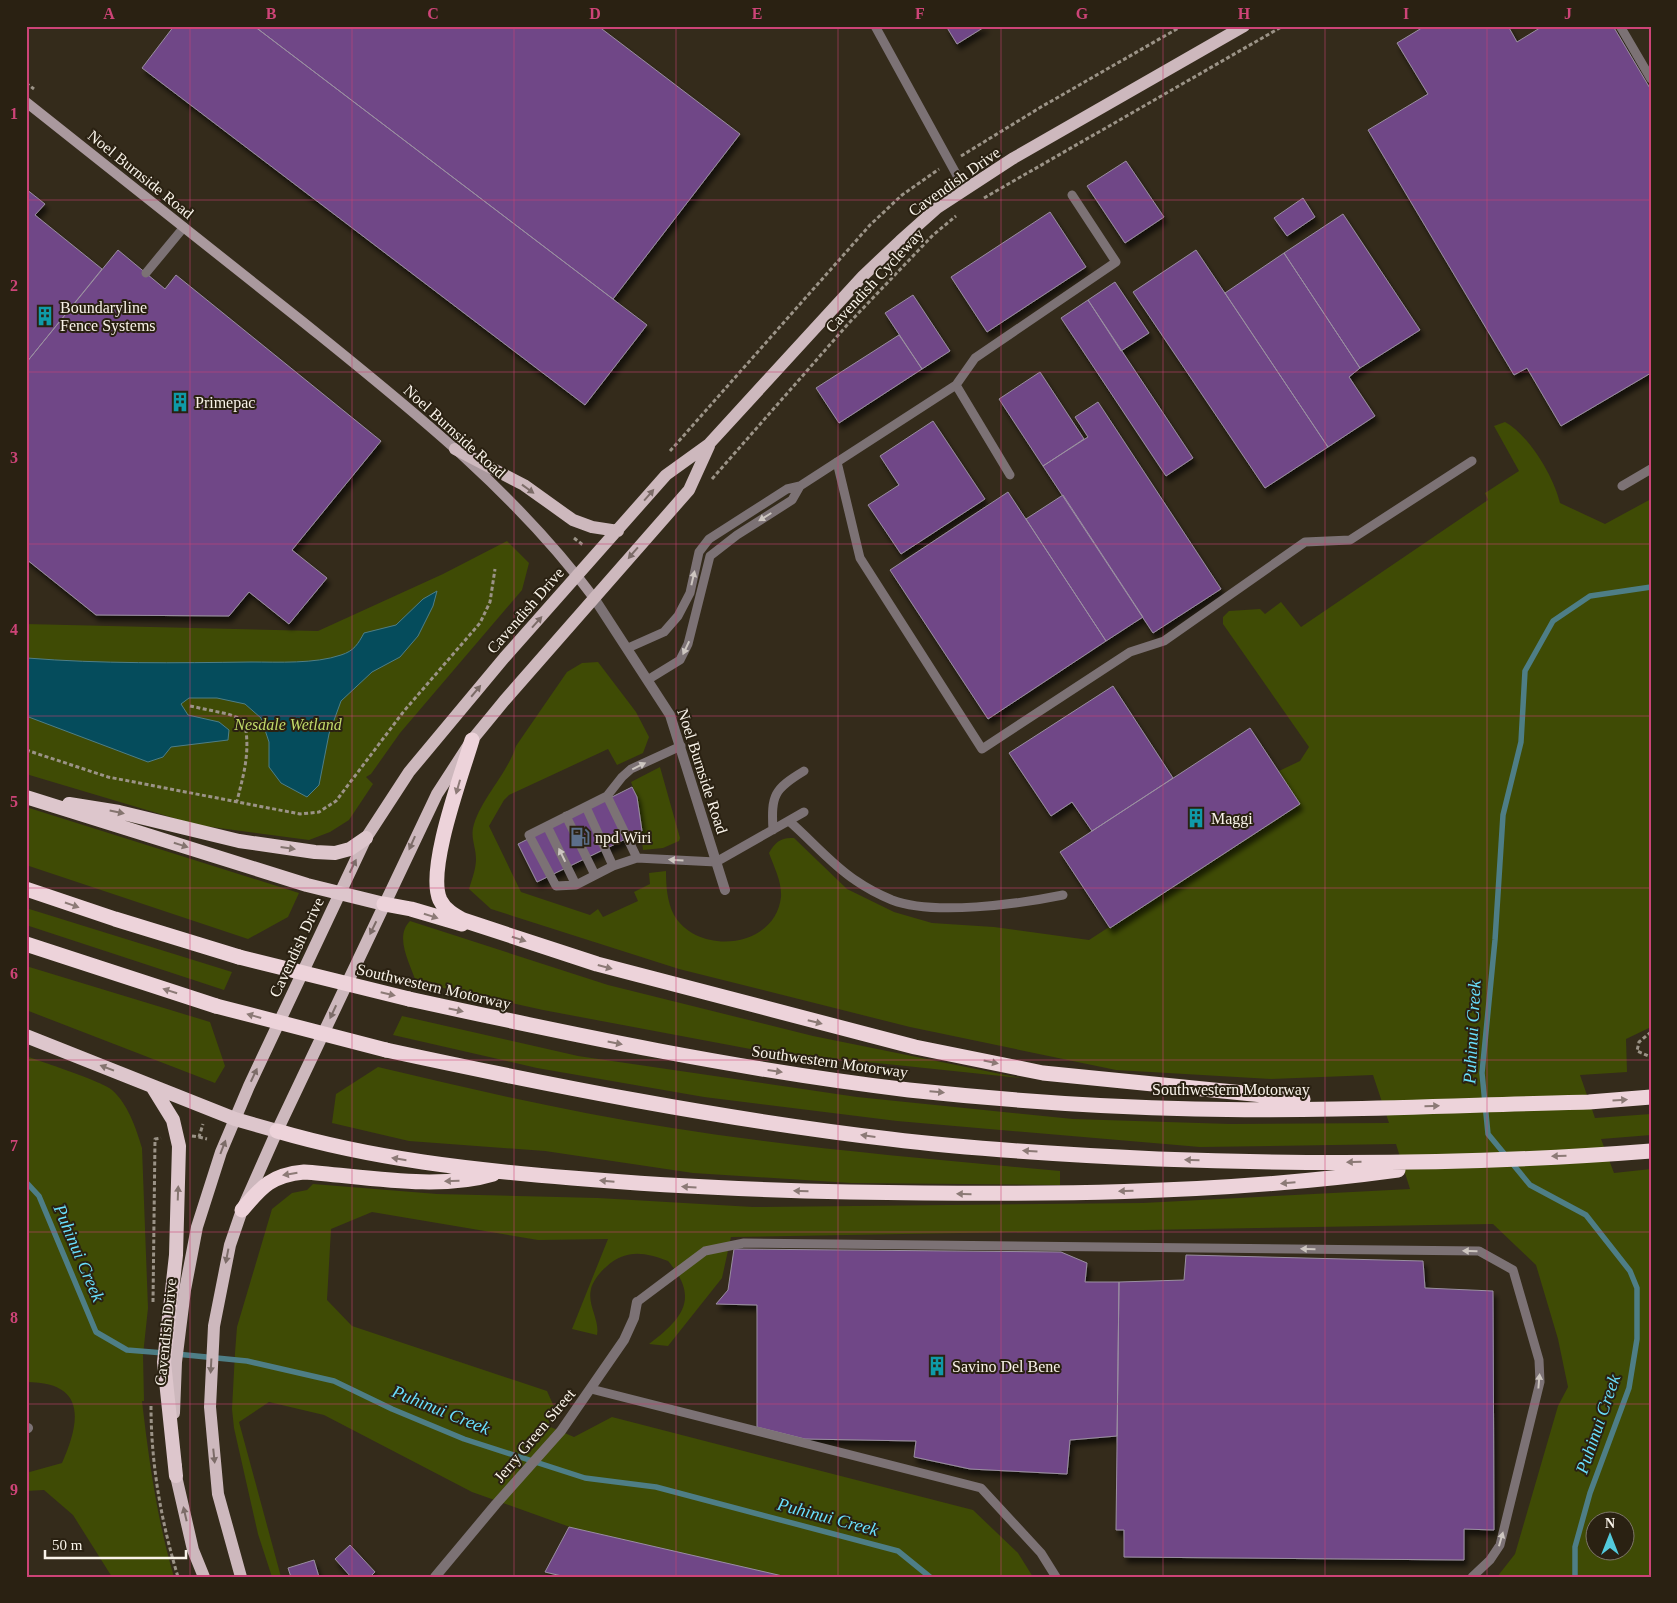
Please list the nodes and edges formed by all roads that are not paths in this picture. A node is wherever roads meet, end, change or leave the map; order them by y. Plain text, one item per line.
1 (875, 26) edge
2 (1244, 26) edge
3 (1620, 26) edge
4 (1651, 79) edge
5 (26, 102) edge
6 (965, 190) junction
7 (1072, 195) dead end
8 (184, 227) junction
9 (146, 273) dead end
10 (956, 386) junction
11 (709, 444) junction
12 (455, 449) junction
13 (1472, 461) dead end
14 (837, 462) junction
15 (1651, 469) edge
16 (1010, 475) dead end
17 (800, 486) junction
18 (1622, 486) dead end
19 (618, 532) junction
20 (578, 575) junction
21 (594, 598) junction
22 (628, 648) junction
23 (649, 679) junction
24 (472, 740) junction
25 (680, 746) junction
26 (804, 771) dead end
27 (607, 796) junction
28 (26, 797) edge
29 (51, 805) junction
30 (586, 807) junction
31 (804, 812) dead end
32 (566, 816) junction
33 (789, 821) junction
34 (547, 826) junction
35 (773, 830) junction
36 (366, 838) junction
37 (637, 858) junction
38 (716, 862) junction
39 (612, 866) junction
40 (595, 875) junction
41 (576, 885) junction
42 (26, 889) edge
43 (725, 890) dead end
44 (339, 894) junction
45 (1063, 895) dead end
46 (384, 904) junction
47 (479, 927) junction
48 (26, 944) edge
49 (26, 1036) edge
50 (152, 1086) junction
51 (1651, 1097) edge
52 (1384, 1107) junction
53 (234, 1119) junction
54 (277, 1131) junction
55 (1651, 1151) edge
56 (1405, 1165) junction
57 (499, 1172) junction
58 (242, 1210) junction
59 (637, 1302) joint
60 (174, 1323) junction
61 (591, 1389) junction
62 (176, 1476) joint
63 (204, 1577) edge
64 (241, 1577) edge
65 (435, 1577) edge
66 (1056, 1577) edge
67 (1472, 1577) edge

1 - 6 lane
2 - 6 main road, Cavendish Drive
3 - 4 lane
5 - 8 main road, Noel Burnside Road
6 - 11 main road, Cavendish Drive
7 - 10 lane
8 - 9 lane
8 - 12 main road, Noel Burnside Road
10 - 14 lane
10 - 16 lane
19 -> 11 main road, Cavendish Drive
11 -> 21 main road, Cavendish Drive
12 -> 19 main road
12 - 20 main road, Noel Burnside Road
13 - 14 lane
14 - 17 lane
15 - 18 lane
22 -> 17 lane
17 -> 23 lane
19 - 20 main road, Cavendish Drive
20 - 21 main road, Noel Burnside Road
36 -> 20 main road, Cavendish Drive
21 - 22 street, Noel Burnside Road
21 - 24 main road, Cavendish Drive
22 - 23 street, Noel Burnside Road
23 - 25 street, Noel Burnside Road
24 -> 46 main road, Cavendish Drive
24 -> 47 highway
27 -> 25 lane
25 - 38 street, Noel Burnside Road
26 - 35 lane
27 - 30 lane
27 - 37 lane
28 - 29 highway
29 -> 36 highway
29 -> 44 highway
30 - 32 lane
30 - 39 lane
31 - 33 lane
32 - 34 lane
32 - 40 lane
33 - 35 lane
33 - 45 lane
41 -> 34 lane
34 - 41 lane
35 - 38 lane
44 -> 36 main road, Cavendish Drive
38 -> 37 lane
37 - 39 lane
38 - 43 street, Noel Burnside Road
39 - 40 lane
40 - 41 lane
42 -> 52 highway, Southwestern Motorway, bridge
44 - 46 highway
53 -> 44 main road, Cavendish Drive
46 -> 47 highway
46 -> 54 main road, Cavendish Drive
47 -> 52 highway
56 -> 48 highway, bridge
50 -> 49 highway
50 - 53 highway
60 -> 50 highway
52 -> 51 highway, Southwestern Motorway
53 - 54 highway
60 -> 53 main road, Cavendish Drive
57 -> 54 highway
54 - 58 main road, Cavendish Drive
55 -> 56 highway
56 -> 57 highway
57 -> 58 highway
58 -> 64 main road, Cavendish Drive
59 - 61 street, Jerry Green Street
67 -> 59 lane
60 - 62 highway
61 - 65 street, Jerry Green Street
61 - 66 lane
63 -> 62 main road

